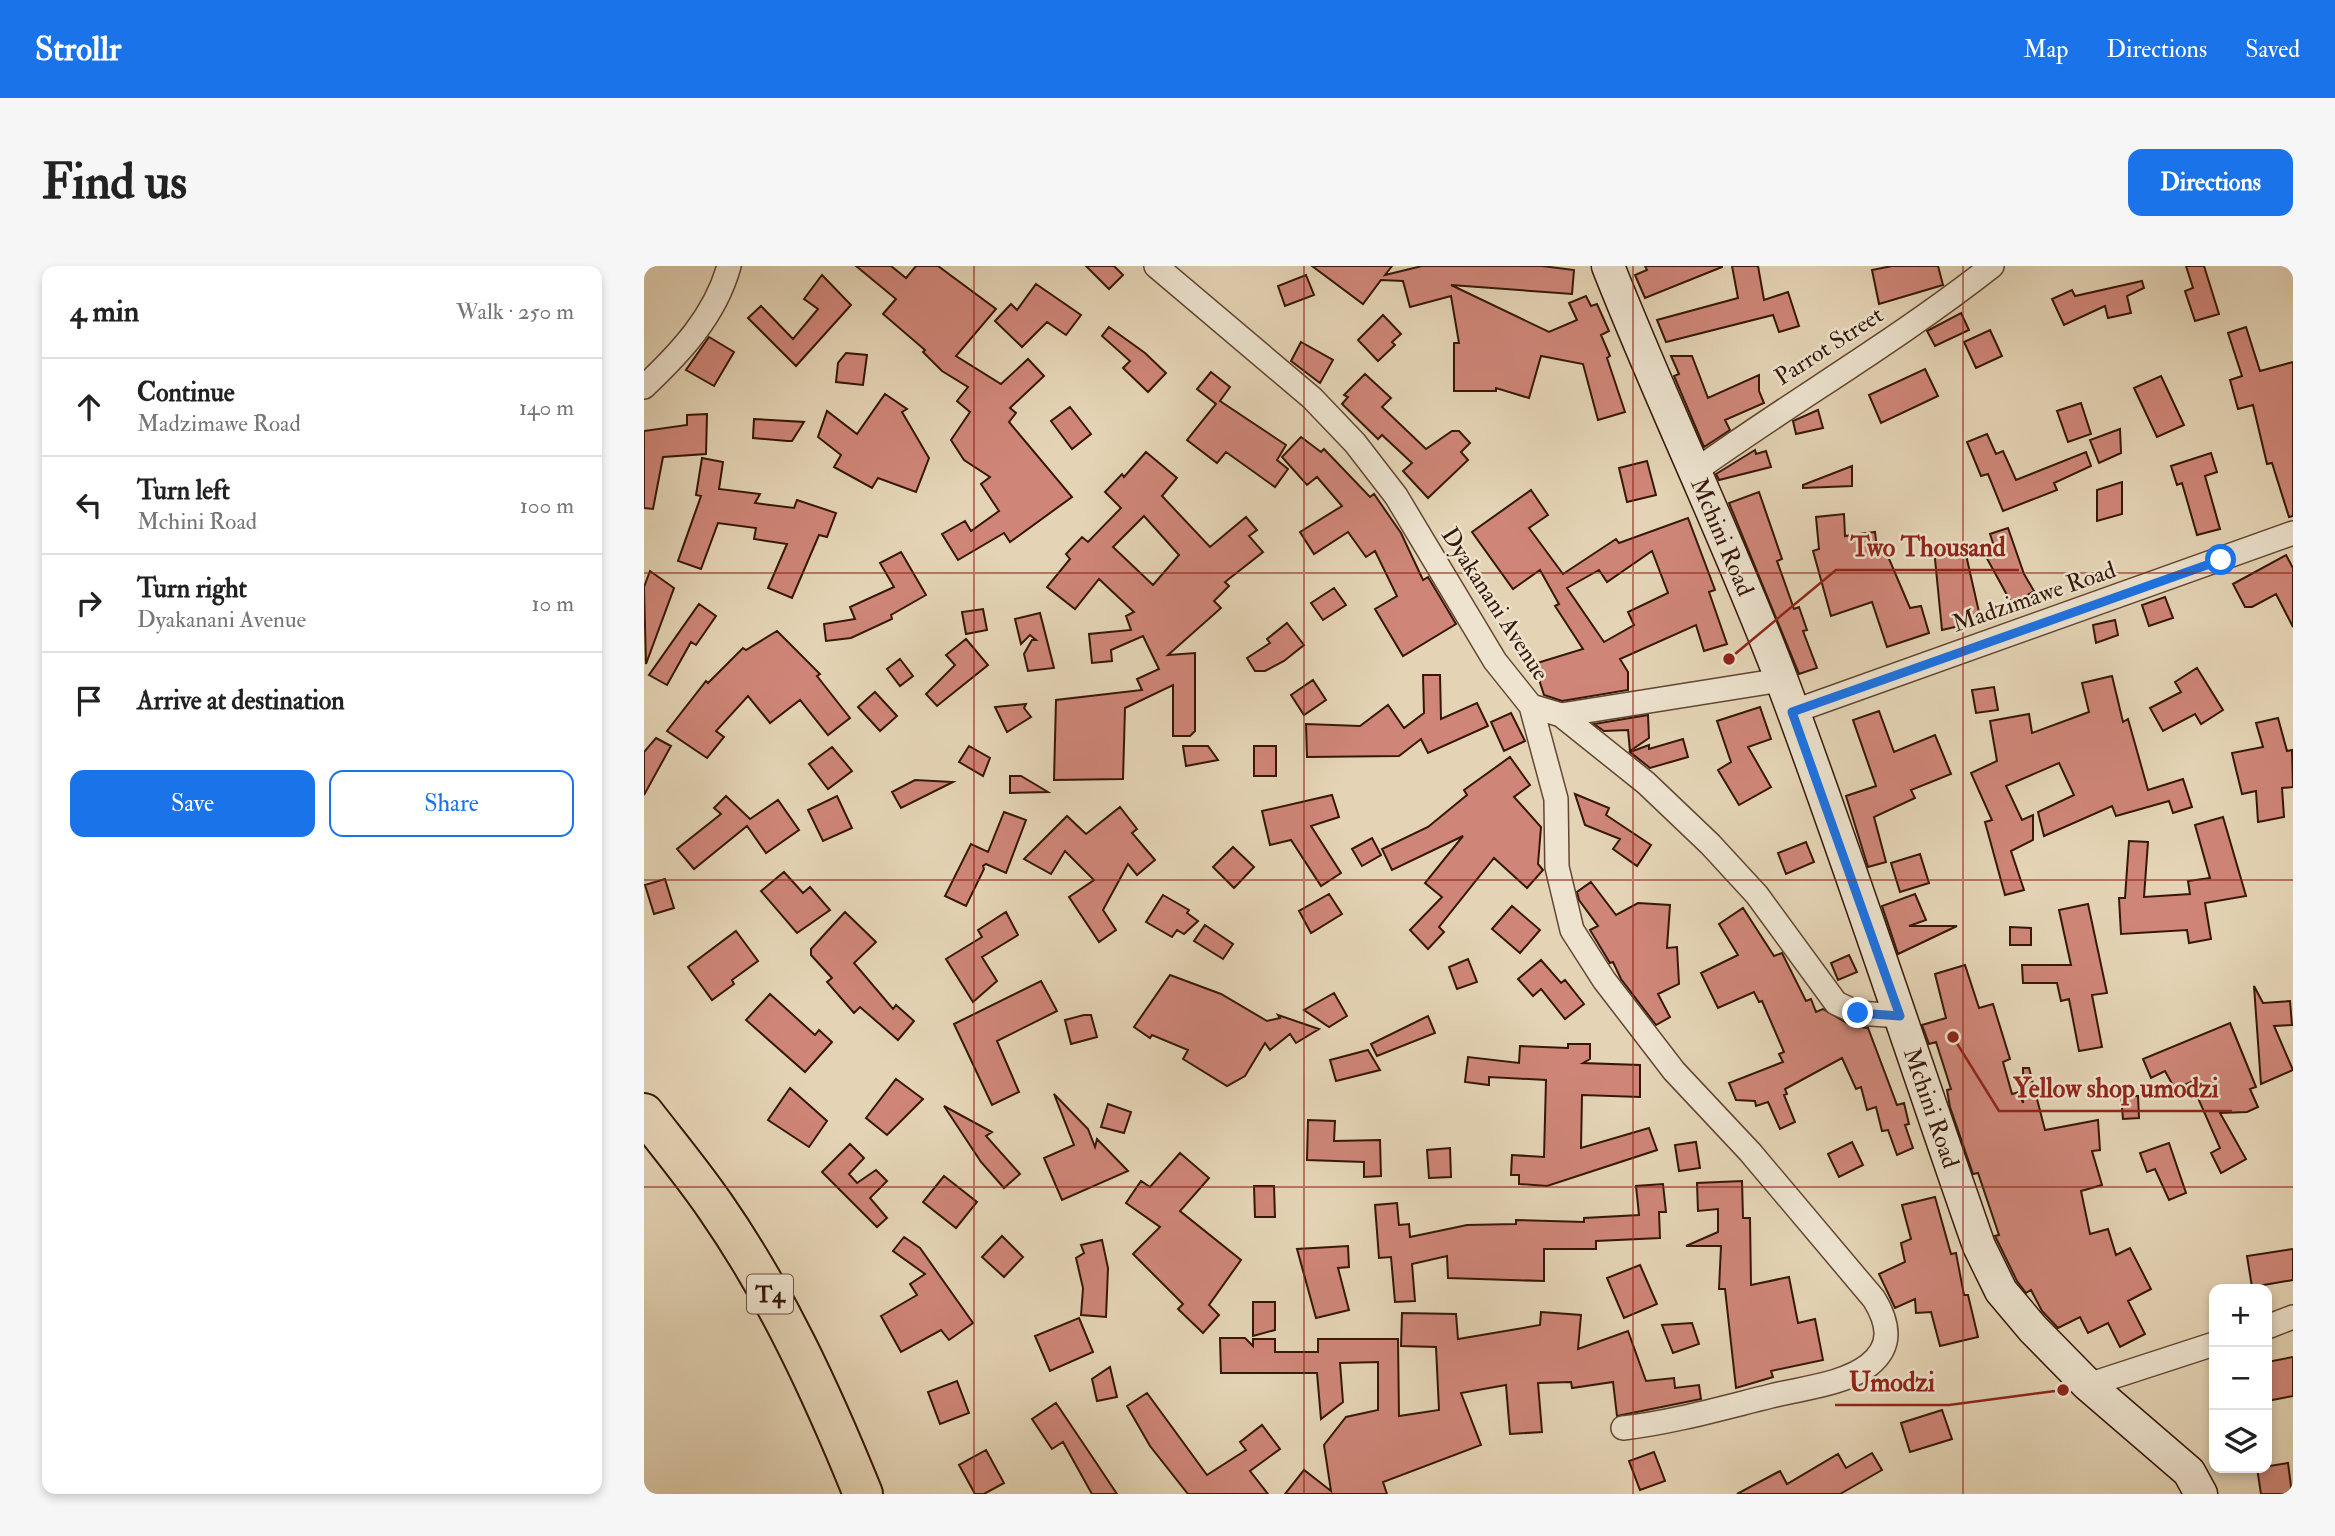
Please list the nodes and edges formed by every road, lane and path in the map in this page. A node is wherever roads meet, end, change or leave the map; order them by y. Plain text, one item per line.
1 (729, 266) edge
2 (1156, 266) edge
3 (1608, 266) edge
4 (1993, 266) edge
5 (644, 387) edge
6 (1695, 471) junction
7 (2293, 533) edge
8 (1781, 680) junction
9 (1531, 706) junction
10 (1792, 712) junction
11 (1561, 715) junction
12 (1900, 1016) junction
13 (644, 1113) edge
14 (2293, 1317) edge
15 (2272, 1325) edge
16 (2209, 1346) edge
17 (2088, 1385) junction
18 (1623, 1428) dead end
19 (863, 1494) edge
20 (2201, 1494) edge

1 - 5 street
2 - 9 street, Dyakanani Avenue
3 - 6 street, Mchini Road
4 - 6 street, Parrot Street
6 - 8 street, Mchini Road
7 - 10 street, Madzimawe Road
8 - 10 street, Mchini Road
8 - 11 street
9 - 11 street, Dyakanani Avenue
9 - 18 street
10 - 12 street, Mchini Road
11 - 12 street, Dyakanani Avenue
12 - 17 street, Mchini Road
13 - 19 highway, T4
14 - 15 street
16 - 17 street
17 - 20 street, Mchini Road

